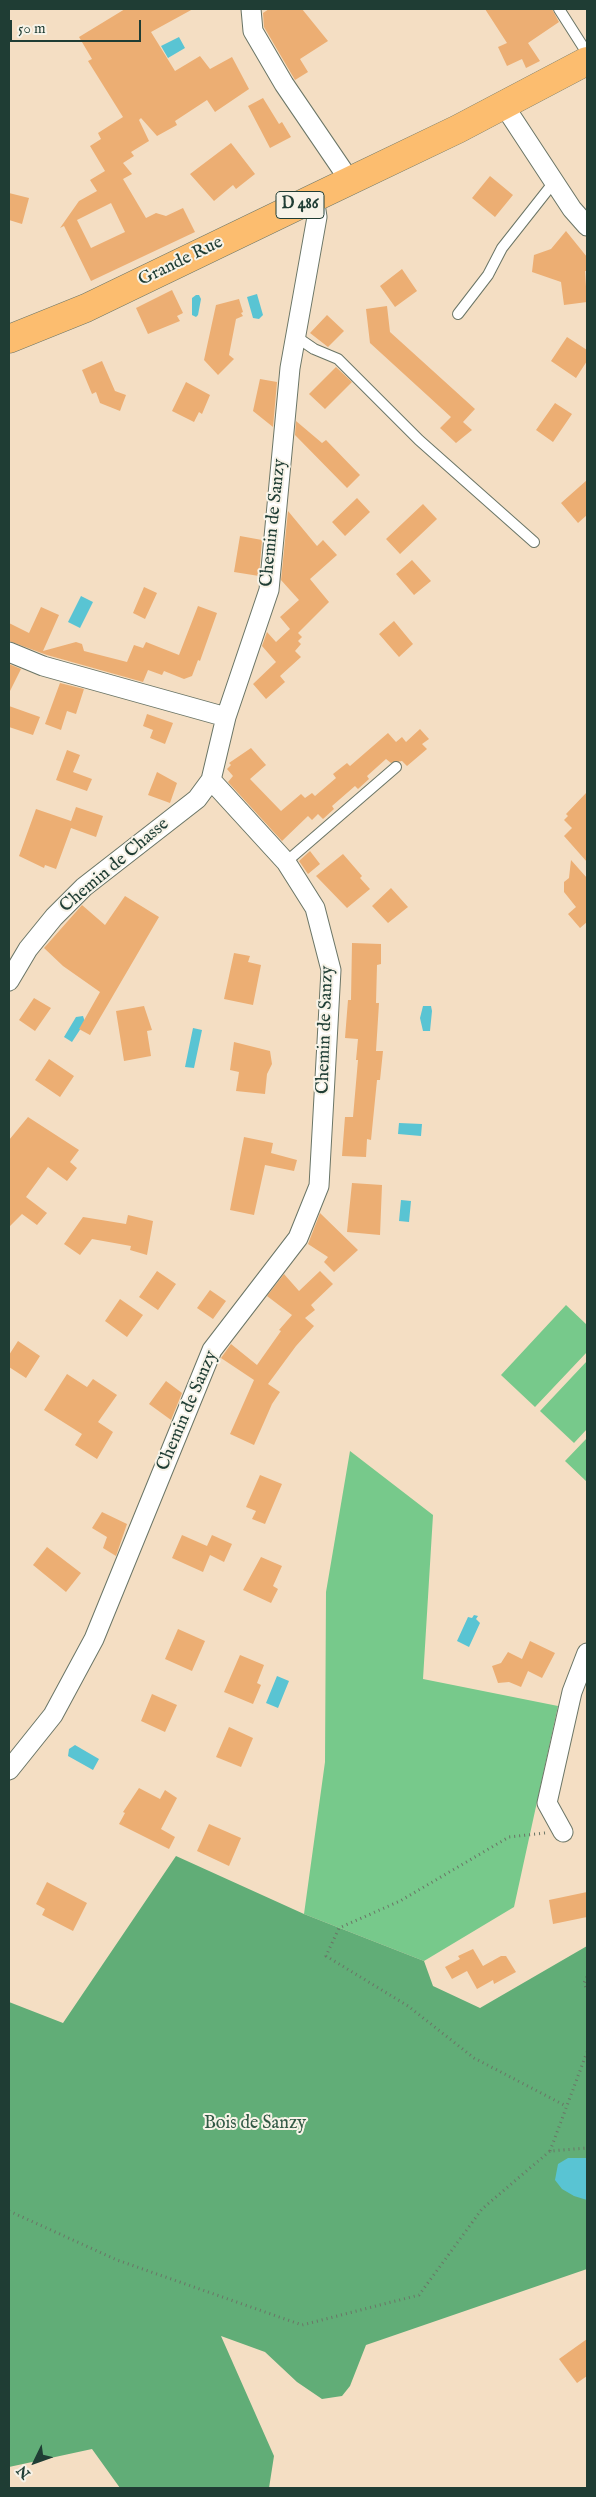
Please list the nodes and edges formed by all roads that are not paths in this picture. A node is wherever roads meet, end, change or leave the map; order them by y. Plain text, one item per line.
1 (251, 9) edge
2 (559, 9) edge
3 (587, 53) edge
4 (587, 60) edge
5 (503, 104) junction
6 (350, 180) junction
7 (554, 182) junction
8 (314, 198) junction
9 (587, 226) edge
10 (458, 314) dead end
11 (295, 336) junction
12 (9, 339) edge
13 (534, 542) dead end
14 (9, 652) edge
15 (226, 717) junction
16 (396, 766) dead end
17 (211, 780) junction
18 (286, 862) junction
19 (9, 981) edge
20 (587, 1653) edge
21 (9, 1770) edge
22 (563, 1832) road end

1 - 6 street
2 - 3 lane
4 - 5 main road, Grande Rue / D 486
5 - 6 main road, Grande Rue / D 486
5 - 7 street
6 - 8 main road, Grande Rue / D 486
7 - 9 street
7 - 10 lane
8 - 11 street, Chemin de Sanzy
8 - 12 main road, Grande Rue / D 486
11 - 13 lane
11 - 15 street, Chemin de Sanzy
14 - 15 street
15 - 17 street, Chemin de Sanzy
16 - 18 lane
17 - 18 street, Chemin de Sanzy
17 - 19 street, Chemin de Chasse
18 - 21 street, Chemin de Sanzy
20 - 22 street

